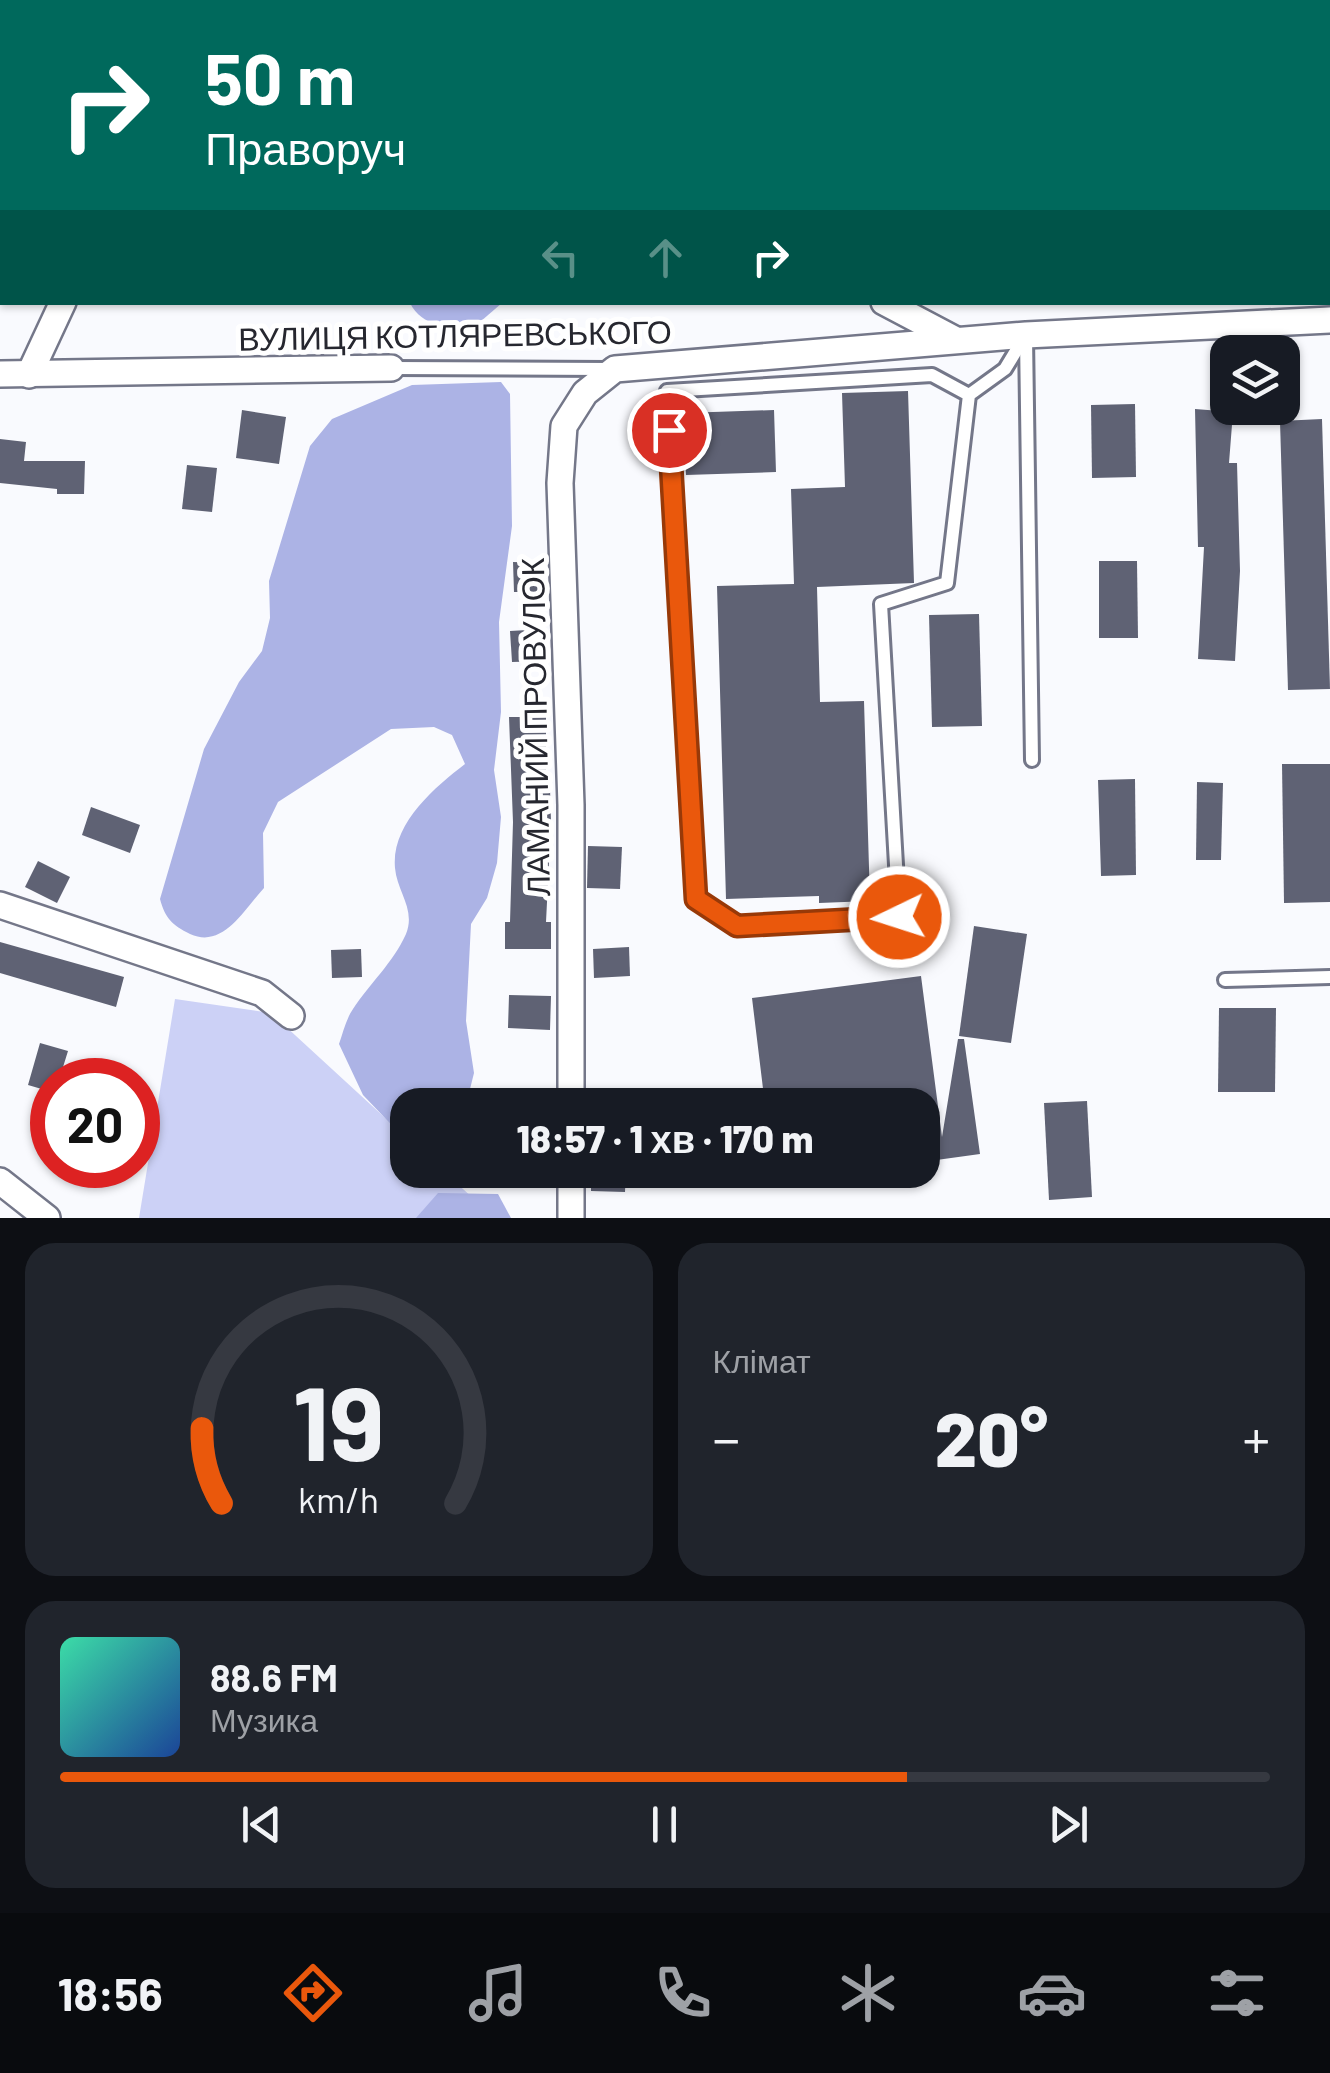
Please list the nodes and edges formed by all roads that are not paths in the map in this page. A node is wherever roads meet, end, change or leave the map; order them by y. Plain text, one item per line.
1 (62, 305) edge
2 (890, 305) edge
3 (1203, 313) edge
4 (1330, 320) edge
5 (1026, 335) junction
6 (956, 340) junction
7 (391, 368) joint
8 (615, 369) junction
9 (0, 374) edge
10 (30, 375) junction
11 (969, 394) junction
12 (1032, 760) dead end
13 (0, 905) edge
14 (1330, 977) edge
15 (1225, 980) dead end
16 (291, 1016) dead end
17 (571, 1088) edge
18 (0, 1181) edge
19 (571, 1188) edge
20 (47, 1218) edge
21 (571, 1218) edge

1 - 10 street
2 - 6 street
3 - 4 street, ВУЛИЦЯ КОТЛЯРЕВСЬКОГО
3 - 5 street, ВУЛИЦЯ КОТЛЯРЕВСЬКОГО
5 - 6 street, ВУЛИЦЯ КОТЛЯРЕВСЬКОГО
5 - 11 lane
5 - 12 lane
6 - 8 street, ВУЛИЦЯ КОТЛЯРЕВСЬКОГО
7 - 8 lane, ВУЛИЦЯ КОТЛЯРЕВСЬКОГО
7 - 10 street, ВУЛИЦЯ КОТЛЯРЕВСЬКОГО
8 - 17 street, ЛАМАНИЙ ПРОВУЛОК
9 - 10 street, ВУЛИЦЯ КОТЛЯРЕВСЬКОГО
11 - 11 lane
13 - 16 street
14 - 15 lane
18 - 20 street
19 - 21 street

